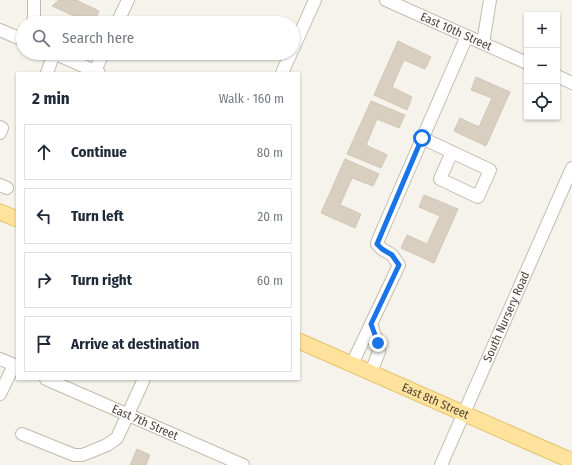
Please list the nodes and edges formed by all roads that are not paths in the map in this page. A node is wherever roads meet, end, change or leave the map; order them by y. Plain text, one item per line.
1 (34, 0) edge
2 (128, 0) edge
3 (315, 0) edge
4 (386, 0) edge
5 (490, 0) edge
6 (34, 16) edge
7 (120, 16) edge
8 (0, 30) edge
9 (300, 33) edge
10 (467, 36) junction
11 (16, 37) edge
12 (483, 43) junction
13 (52, 60) edge
14 (70, 60) edge
15 (101, 60) edge
16 (288, 60) edge
17 (524, 62) edge
18 (48, 72) edge
19 (97, 72) edge
20 (282, 72) edge
21 (560, 77) edge
22 (572, 83) edge
23 (0, 127) edge
24 (0, 133) edge
25 (422, 138) junction
26 (452, 152) dead end
27 (572, 168) edge
28 (0, 212) edge
29 (16, 219) edge
30 (371, 324) junction
31 (300, 341) edge
32 (0, 359) edge
33 (352, 364) junction
34 (15, 365) edge
35 (371, 372) junction
36 (48, 380) edge
37 (144, 380) edge
38 (0, 394) edge
39 (464, 413) junction
40 (128, 415) junction
41 (22, 434) dead end
42 (572, 461) edge
43 (243, 465) edge
44 (441, 465) edge

1 - 6 street
2 - 7 street
3 - 9 street
4 - 10 street, East 10th Street
5 - 12 street
8 - 11 street
10 - 12 street, East 10th Street
10 - 25 street
12 - 17 street, East 10th Street
13 - 18 street
14 - 19 street
15 - 19 street
16 - 20 street
21 - 22 street
23 - 24 street
25 - 26 street
25 - 30 street
27 - 39 street, South Nursery Road
28 - 29 main road
30 - 33 street
30 - 35 street
31 - 33 main road, East 8th Street
32 - 34 street
33 - 35 main road, East 8th Street
34 - 38 street
35 - 39 main road, East 8th Street
36 - 40 street, East 7th Street
37 - 40 street
39 - 42 main road, East 8th Street
39 - 44 street, South Nursery Road
40 - 41 street
40 - 43 street, East 7th Street

